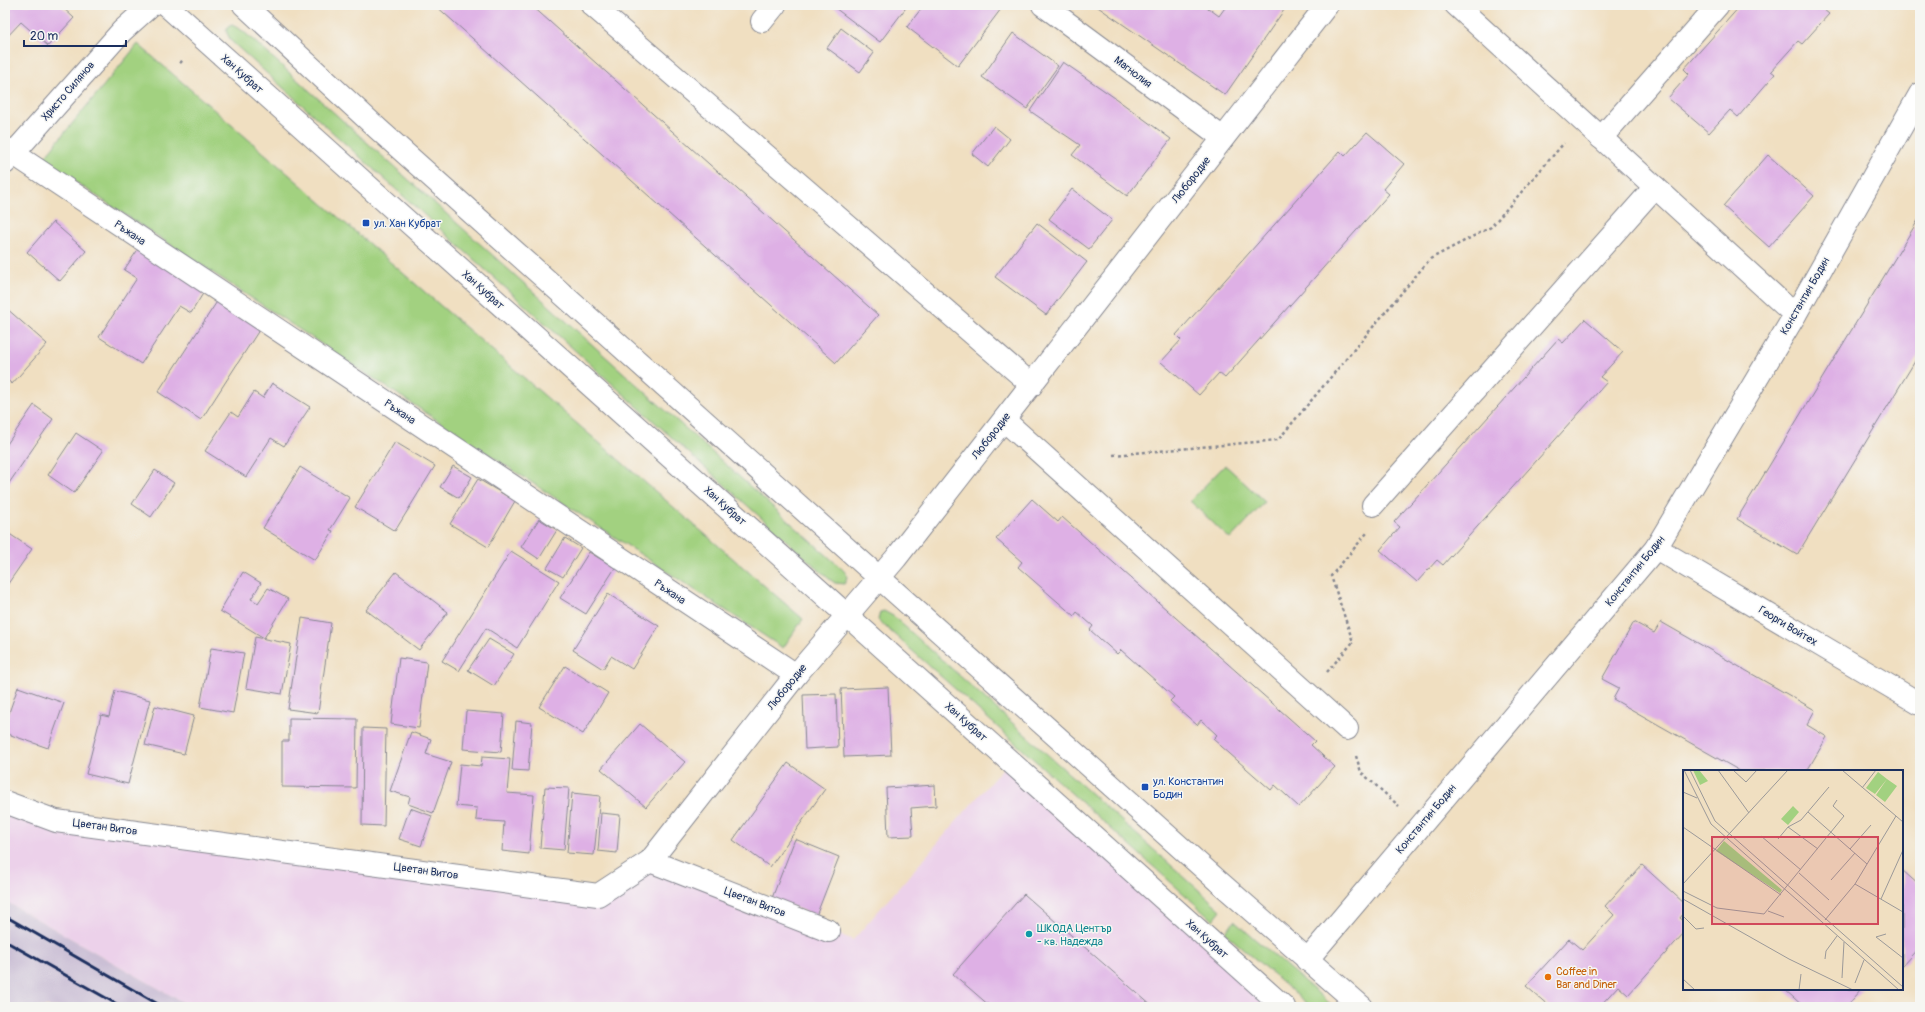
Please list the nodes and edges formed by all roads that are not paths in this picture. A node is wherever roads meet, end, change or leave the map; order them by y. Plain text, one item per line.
1 (151, 5) edge
2 (166, 5) edge
3 (244, 5) edge
4 (592, 5) edge
5 (1043, 5) edge
6 (1327, 5) edge
7 (1456, 5) edge
8 (1718, 5) edge
9 (1920, 94) edge
10 (1223, 138) junction
11 (1601, 138) junction
12 (8, 155) edge
13 (1655, 187) junction
14 (1795, 315) junction
15 (1032, 385) junction
16 (1004, 420) junction
17 (1373, 505) road end
18 (1656, 548) junction
19 (880, 578) junction
20 (846, 615) junction
21 (796, 675) junction
22 (1920, 704) edge
23 (1347, 729) road end
24 (5, 802) edge
25 (650, 861) junction
26 (829, 931) dead end
27 (1307, 960) junction
28 (1284, 1007) edge
29 (1362, 1007) edge

1 - 12 street, Христо Силянов
2 - 20 street, Хан Кубрат
3 - 19 street
4 - 15 street
5 - 10 street, Магнолия
6 - 10 street, Любородие
7 - 11 street
8 - 11 street
9 - 14 street, Константин Бодин
10 - 15 street, Любородие
11 - 13 street
12 - 21 street, Ръжана
13 - 14 street
13 - 17 street
14 - 18 street, Константин Бодин
15 - 16 street, Любородие
16 - 19 street, Любородие
16 - 23 street
18 - 22 street, Георги Войтех
18 - 27 street, Константин Бодин
19 - 20 street, Любородие
19 - 27 street
20 - 21 street, Любородие
20 - 28 street, Хан Кубрат
21 - 25 street, Любородие
24 - 25 street, Цветан Витов
25 - 26 street, Цветан Витов
27 - 29 street

